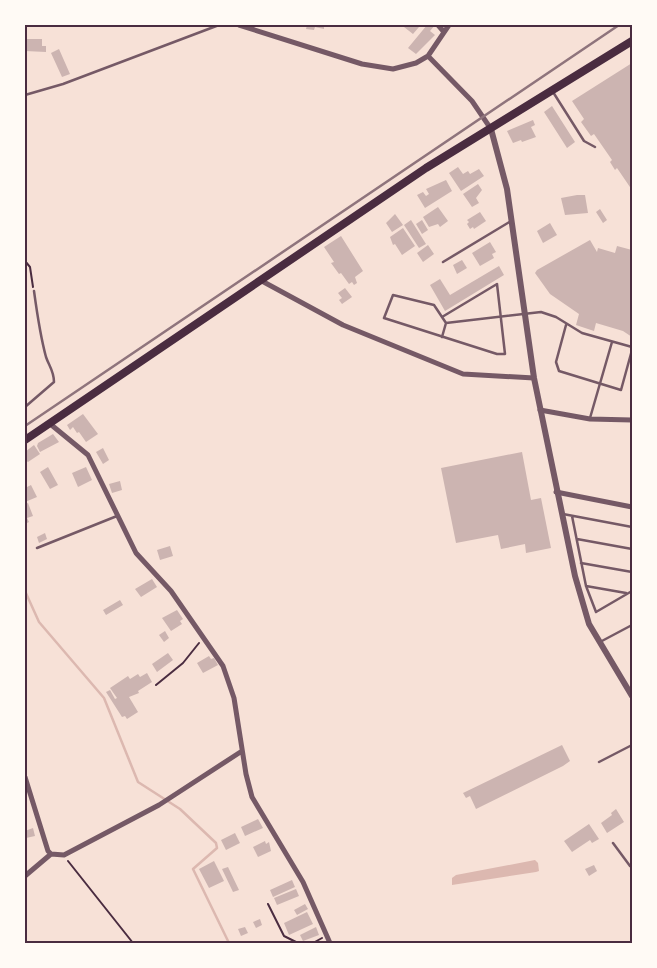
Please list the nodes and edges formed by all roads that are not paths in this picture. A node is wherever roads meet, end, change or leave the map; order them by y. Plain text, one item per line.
1 (219, 25) edge
2 (239, 25) edge
3 (438, 25) edge
4 (449, 25) edge
5 (444, 32) junction
6 (632, 41) edge
7 (428, 56) junction
8 (552, 91) junction
9 (25, 95) edge
10 (491, 129) junction
11 (595, 148) dead end
12 (512, 220) junction
13 (442, 262) dead end
14 (260, 280) junction
15 (34, 291) road end
16 (524, 314) junction
17 (442, 317) junction
18 (500, 317) junction
19 (446, 323) junction
20 (566, 325) junction
21 (442, 337) junction
22 (612, 342) junction
23 (632, 349) edge
24 (534, 378) junction
25 (600, 384) junction
26 (25, 407) edge
27 (540, 410) junction
28 (590, 419) junction
29 (632, 420) edge
30 (49, 423) junction
31 (25, 440) edge
32 (556, 492) junction
33 (632, 507) edge
34 (561, 514) junction
35 (117, 516) junction
36 (572, 516) junction
37 (632, 527) edge
38 (577, 539) junction
39 (37, 548) dead end
40 (632, 549) edge
41 (581, 563) junction
42 (632, 572) edge
43 (586, 586) junction
44 (632, 591) edge
45 (628, 594) junction
46 (632, 626) edge
47 (599, 643) junction
48 (632, 696) edge
49 (632, 746) edge
50 (242, 751) junction
51 (599, 762) dead end
52 (25, 777) edge
53 (613, 843) dead end
54 (51, 854) junction
55 (632, 865) edge
56 (25, 876) edge
57 (330, 943) edge

1 - 9 lane
2 - 7 street
3 - 5 street
4 - 5 street
5 - 7 street
6 - 8 main road
7 - 10 street
8 - 10 main road
8 - 11 lane
10 - 12 street
10 - 14 main road
12 - 13 lane
12 - 16 street
14 - 24 street
14 - 30 main road
15 - 26 lane
16 - 18 lane
16 - 20 lane
16 - 24 street
17 - 18 lane
17 - 19 lane
17 - 21 lane
18 - 19 lane
18 - 21 lane
19 - 21 lane
20 - 22 lane
20 - 25 lane
22 - 23 lane
22 - 25 lane
23 - 25 lane
24 - 27 street
25 - 28 lane
27 - 28 street
27 - 32 street
28 - 29 street
30 - 31 main road
30 - 35 street
32 - 33 street
32 - 34 street
34 - 36 lane
34 - 47 street
35 - 39 lane
35 - 50 street
36 - 37 lane
36 - 38 lane
38 - 40 lane
38 - 41 lane
41 - 42 lane
41 - 43 lane
43 - 45 lane
43 - 45 lane
44 - 45 lane
46 - 47 lane
47 - 48 street
49 - 51 lane
50 - 54 street
50 - 57 street
52 - 54 street
53 - 55 lane
54 - 56 street

